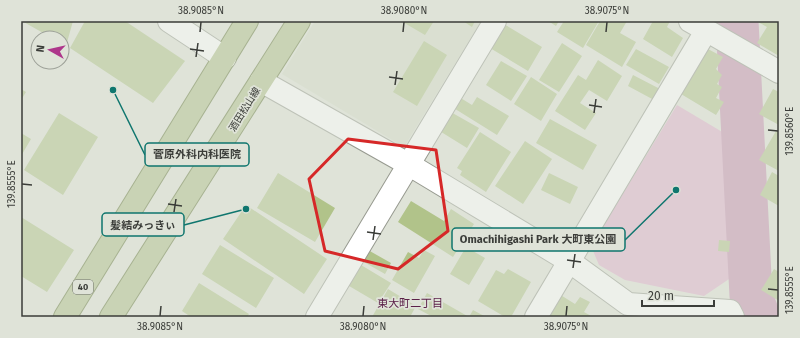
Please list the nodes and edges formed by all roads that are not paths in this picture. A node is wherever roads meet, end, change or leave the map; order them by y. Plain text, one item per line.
1 (169, 21) edge
2 (248, 21) edge
3 (298, 21) edge
4 (495, 21) edge
5 (706, 30) edge
6 (225, 58) junction
7 (779, 72) edge
8 (261, 81) junction
9 (408, 164) junction
10 (569, 261) junction
11 (627, 311) edge
12 (65, 317) edge
13 (112, 317) edge
14 (317, 317) edge
15 (536, 317) edge
16 (733, 317) edge

1 - 6 street
2 - 6 main road, 40
3 - 8 main road, 酒田松山線
4 - 9 street
5 - 7 street
5 - 10 street
6 - 12 main road, 40
8 - 9 street
8 - 13 main road, 酒田松山線
9 - 10 street
9 - 14 street
10 - 11 street
10 - 15 street
11 - 16 street

